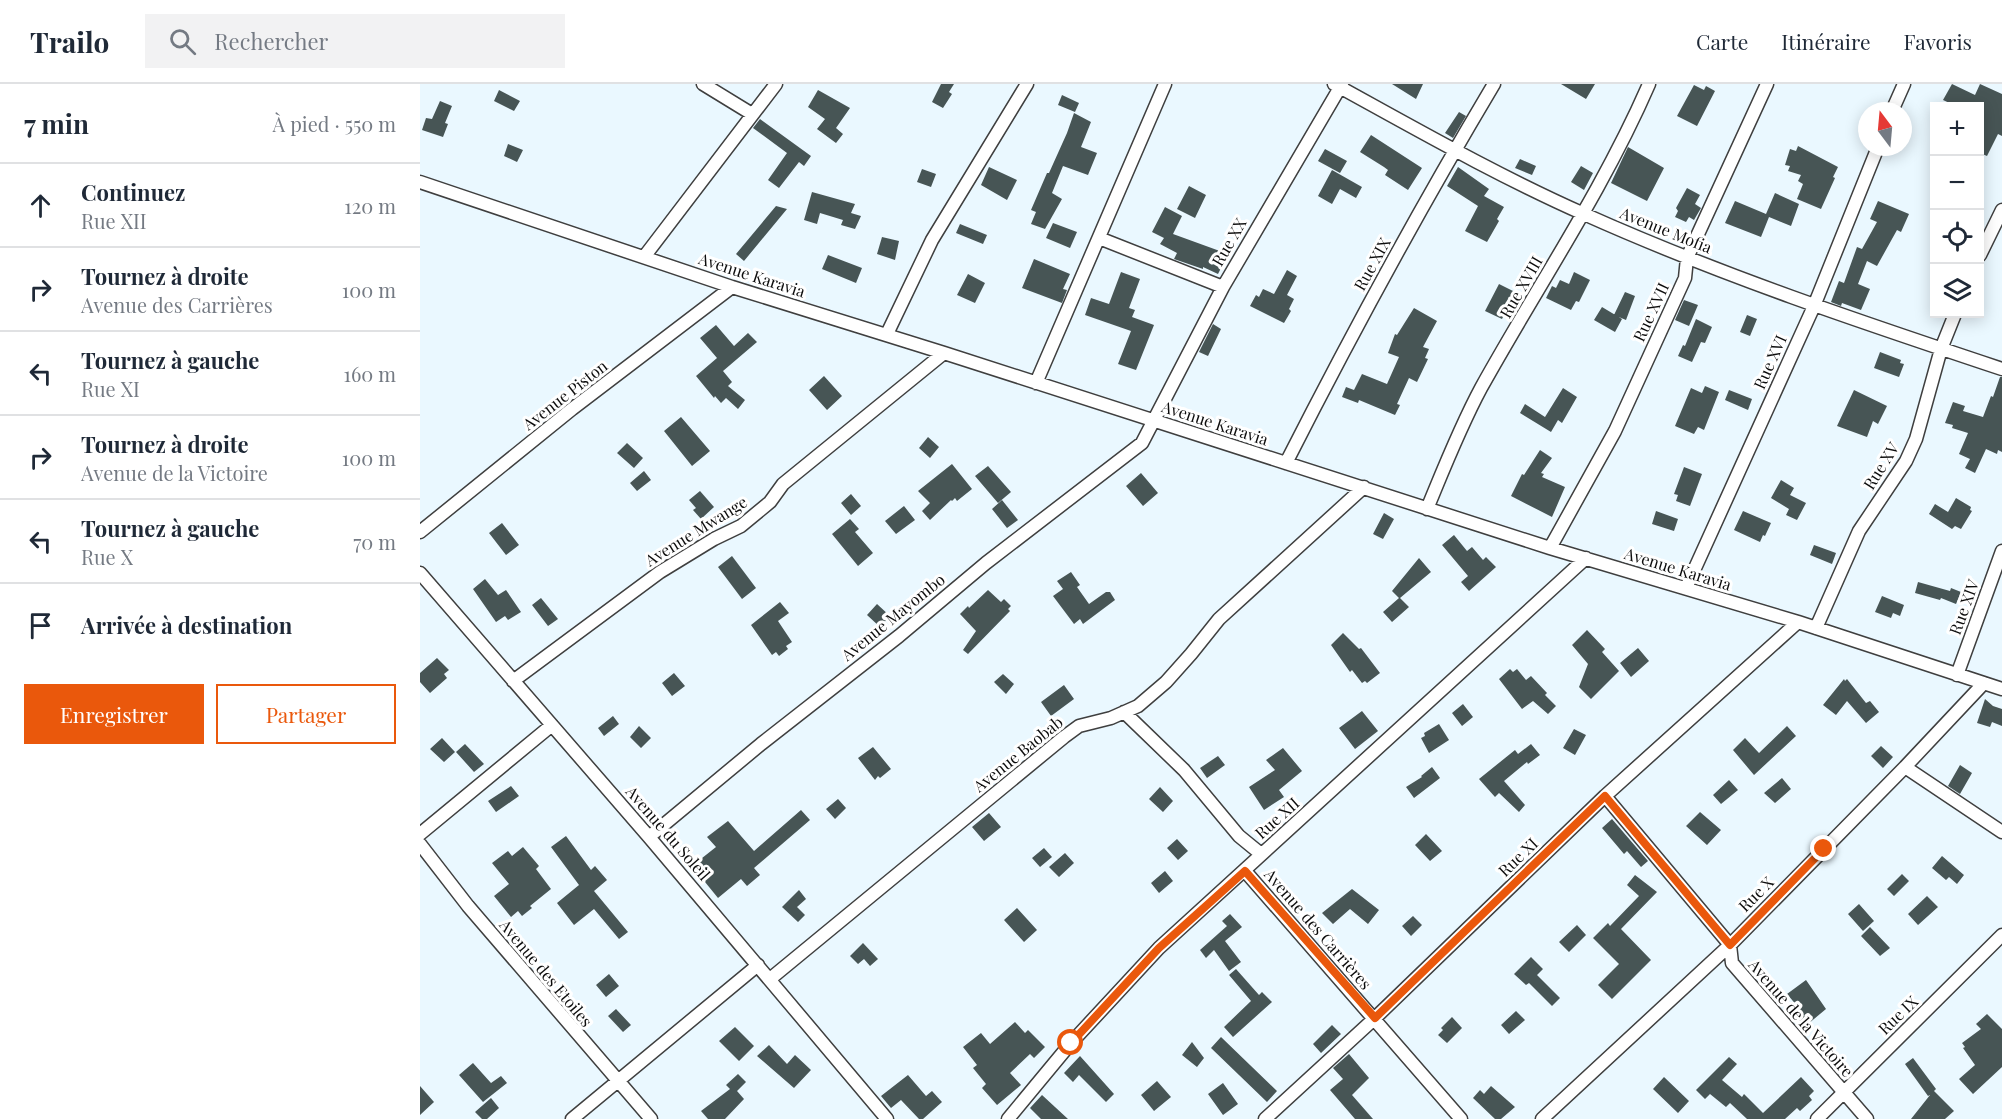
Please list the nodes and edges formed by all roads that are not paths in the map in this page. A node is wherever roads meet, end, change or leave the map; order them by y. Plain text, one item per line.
1 (703, 84) edge
2 (776, 84) edge
3 (1027, 84) edge
4 (1165, 84) edge
5 (1494, 84) edge
6 (1649, 84) edge
7 (1767, 84) edge
8 (1904, 84) edge
9 (1339, 85) edge
10 (1896, 102) edge
11 (752, 114) junction
12 (1454, 150) junction
13 (1874, 156) edge
14 (420, 182) edge
15 (2002, 210) edge
16 (1583, 214) junction
17 (1099, 238) junction
18 (1984, 247) edge
19 (644, 257) junction
20 (1687, 258) junction
21 (732, 287) junction
22 (1222, 287) junction
23 (1814, 306) junction
24 (1953, 318) edge
25 (887, 334) junction
26 (1941, 349) junction
27 (944, 352) junction
28 (2002, 369) edge
29 (1036, 382) junction
30 (1154, 421) junction
31 (1286, 463) junction
32 (1364, 487) junction
33 (1427, 509) junction
34 (420, 532) edge
35 (1550, 548) junction
36 (2002, 551) edge
37 (1586, 558) junction
38 (420, 573) edge
39 (1686, 588) junction
40 (1798, 622) junction
41 (1815, 628) junction
42 (1957, 675) junction
43 (513, 681) junction
44 (1984, 683) junction
45 (2002, 688) edge
46 (1124, 712) junction
47 (552, 725) junction
48 (1905, 767) junction
49 (1605, 796) junction
50 (2002, 832) edge
51 (420, 834) edge
52 (650, 837) junction
53 (420, 844) edge
54 (1261, 854) junction
55 (1245, 871) junction
56 (2002, 935) edge
57 (1730, 945) junction
58 (758, 965) junction
59 (770, 979) junction
60 (1375, 1018) junction
61 (618, 1082) junction
62 (1844, 1092) junction
63 (572, 1119) edge
64 (651, 1119) edge
65 (887, 1119) edge
66 (1008, 1119) edge
67 (1265, 1119) edge
68 (1461, 1119) edge
69 (1542, 1119) edge
70 (1817, 1119) edge
71 (1867, 1119) edge

1 - 11 street
2 - 11 street
3 - 25 street
4 - 17 street
5 - 12 street, Rue XIX
6 - 16 street, Rue XVIII
7 - 20 street, Rue XVII
8 - 10 street
9 - 12 street, Avenue Mofia
9 - 22 street, Rue XX
11 - 19 street
12 - 16 street, Avenue Mofia
12 - 31 street, Rue XIX
13 - 23 street, Rue XVI
14 - 19 street, Avenue Karavia
15 - 18 street
16 - 20 street, Avenue Mofia
16 - 33 street, Rue XVIII
17 - 22 street
17 - 29 street
19 - 21 street, Avenue Karavia
20 - 23 street, Avenue Mofia
20 - 35 street, Rue XVII
21 - 25 street, Avenue Karavia
21 - 34 street, Avenue Piston
22 - 30 street, Rue XX
23 - 26 street, Avenue Mofia
23 - 39 street, Rue XVI
24 - 26 street, Rue XV
25 - 27 street, Avenue Karavia
26 - 28 street, Avenue Mofia
26 - 41 street, Rue XV
27 - 29 street, Avenue Karavia
27 - 43 street, Avenue Mwange
29 - 30 street, Avenue Karavia
30 - 31 street, Avenue Karavia
30 - 52 street, Avenue Mayombo
31 - 32 street, Avenue Karavia
32 - 33 street, Avenue Karavia
32 - 46 street, Avenue Baobab
33 - 35 street, Avenue Karavia
35 - 37 street, Avenue Karavia
36 - 42 street, Rue XIV
37 - 39 street, Avenue Karavia
37 - 54 street, Rue XII
38 - 43 street, Avenue du Soleil
39 - 40 street, Avenue Karavia
40 - 41 street, Avenue Karavia
40 - 49 street, Rue XI
41 - 42 street, Avenue Karavia
42 - 44 street, Avenue Karavia
43 - 47 street, Avenue du Soleil
44 - 45 street, Avenue Karavia
44 - 48 street, Rue X
46 - 54 street, Avenue des Carrières
46 - 59 street, Avenue Baobab
47 - 51 street
47 - 52 street, Avenue du Soleil
48 - 50 street
48 - 57 street, Rue X
49 - 57 street, Avenue de la Victoire
49 - 60 street, Rue XI
52 - 58 street, Avenue du Soleil
53 - 61 street, Avenue des Etoiles
54 - 55 street, Rue XII
55 - 60 street, Avenue des Carrières
55 - 66 street, Rue XII
56 - 62 street, Rue IX
57 - 62 street, Avenue de la Victoire
57 - 69 street, Rue X
58 - 59 street, Avenue du Soleil
58 - 61 street
59 - 65 street, Avenue du Soleil
60 - 67 street, Rue XI
60 - 68 street, Avenue des Carrières
61 - 63 street
61 - 64 street, Avenue des Etoiles
62 - 70 street, Rue IX
62 - 71 street, Avenue de la Victoire

